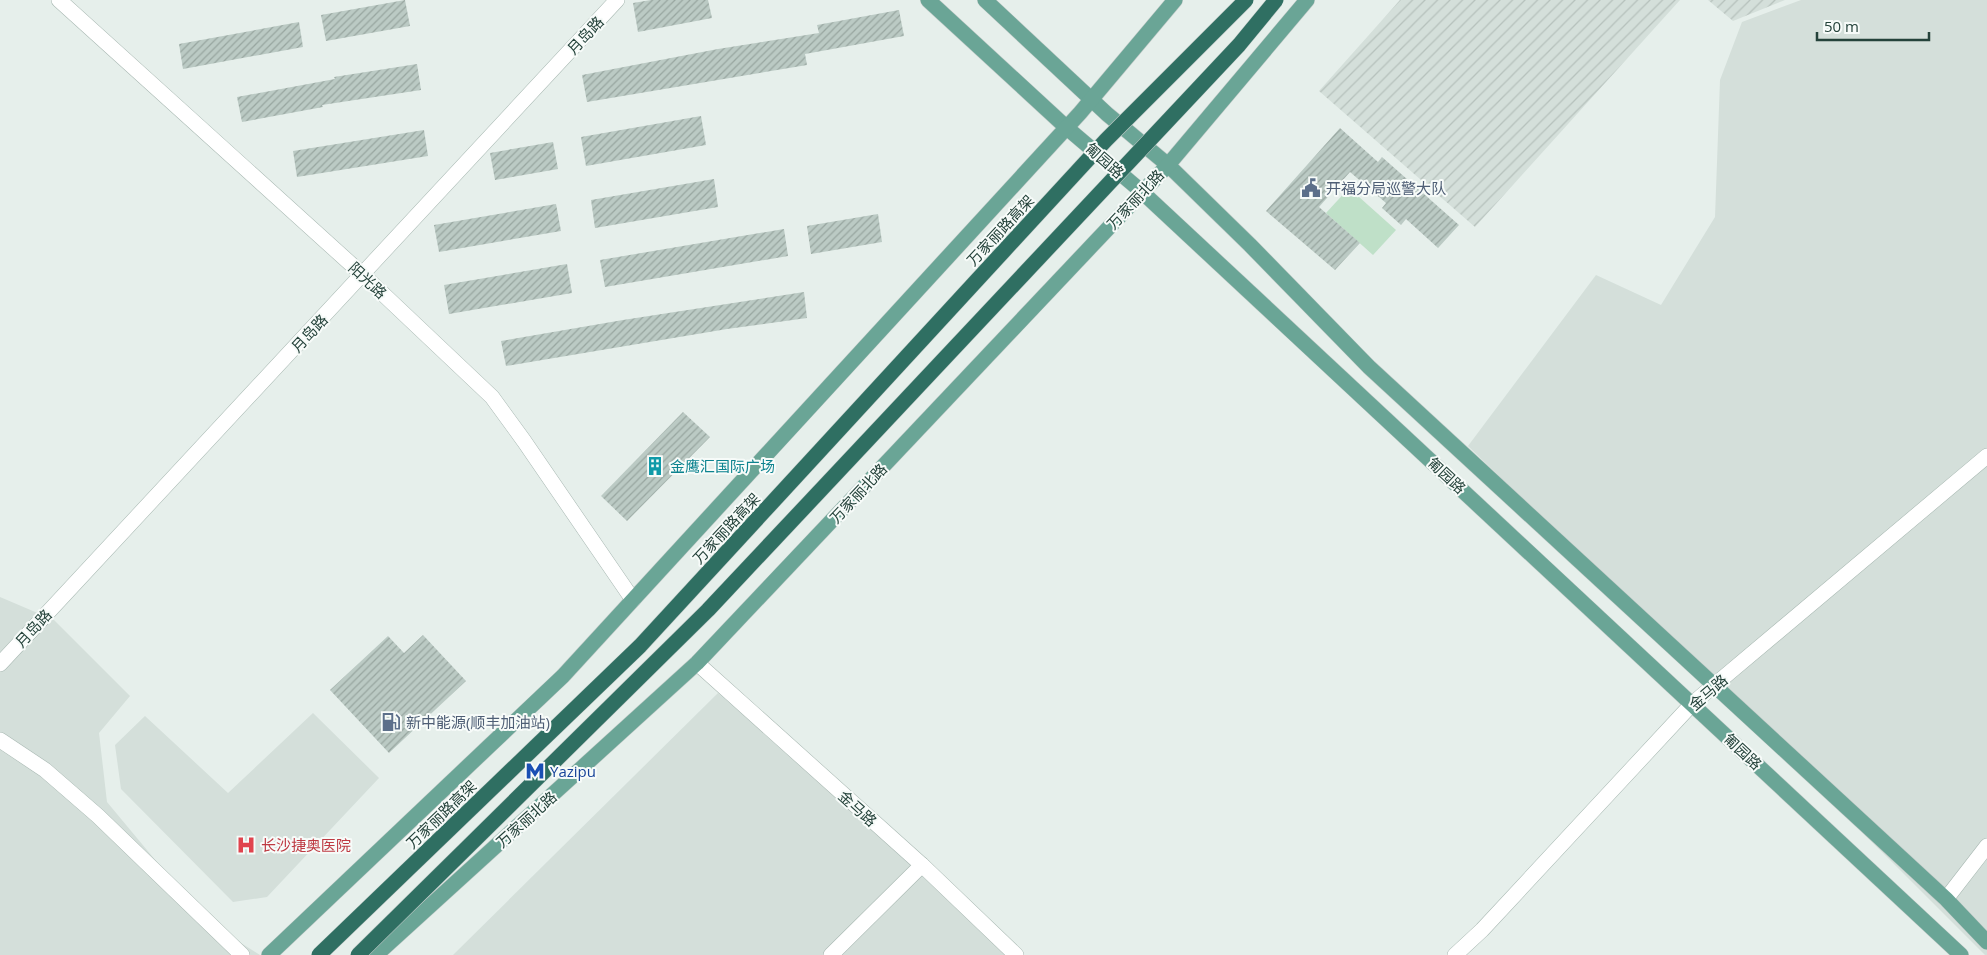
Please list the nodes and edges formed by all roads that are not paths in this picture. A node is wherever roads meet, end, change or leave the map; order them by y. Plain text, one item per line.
1 (59, 0) edge
2 (617, 0) edge
3 (928, 0) edge
4 (985, 0) edge
5 (1175, 0) edge
6 (1246, 0) edge
7 (1276, 0) edge
8 (1307, 0) edge
9 (1092, 99) junction
10 (1067, 128) junction
11 (1168, 164) junction
12 (1141, 191) junction
13 (363, 275) junction
14 (1987, 456) edge
15 (632, 600) junction
16 (697, 663) junction
17 (0, 664) edge
18 (1715, 685) junction
19 (1692, 704) junction
20 (0, 740) edge
21 (1987, 846) edge
22 (922, 865) junction
23 (1946, 900) junction
24 (1987, 942) edge
25 (242, 955) edge
26 (269, 955) edge
27 (319, 955) edge
28 (358, 955) edge
29 (376, 955) edge
30 (832, 955) edge
31 (1016, 955) edge
32 (1455, 955) edge
33 (1962, 955) edge

1 - 13 street, 阳光路
2 - 13 street, 月岛路
3 - 10 main road, 匍园路
4 - 9 main road, 匍园路
5 - 9 main road
6 - 27 highway, 万家丽路高架, bridge
7 - 28 highway, bridge
8 - 11 main road, 万家丽北路
9 - 10 main road
9 - 11 main road, 匍园路
10 - 12 main road, 匍园路
10 - 15 main road
11 - 12 main road, 万家丽北路
11 - 18 main road, 匍园路
12 - 16 main road, 万家丽北路
12 - 19 main road, 匍园路
13 - 15 street, 阳光路
13 - 17 street, 月岛路
14 - 18 street, 金马路
15 - 26 main road
16 - 22 street, 金马路
16 - 29 main road, 万家丽北路
18 - 19 street, 金马路
18 - 23 main road, 匍园路
19 - 32 street, 金马路
19 - 33 main road, 匍园路
20 - 25 street
21 - 23 street
22 - 30 street
22 - 31 street, 金马路
23 - 24 main road, 匍园路

